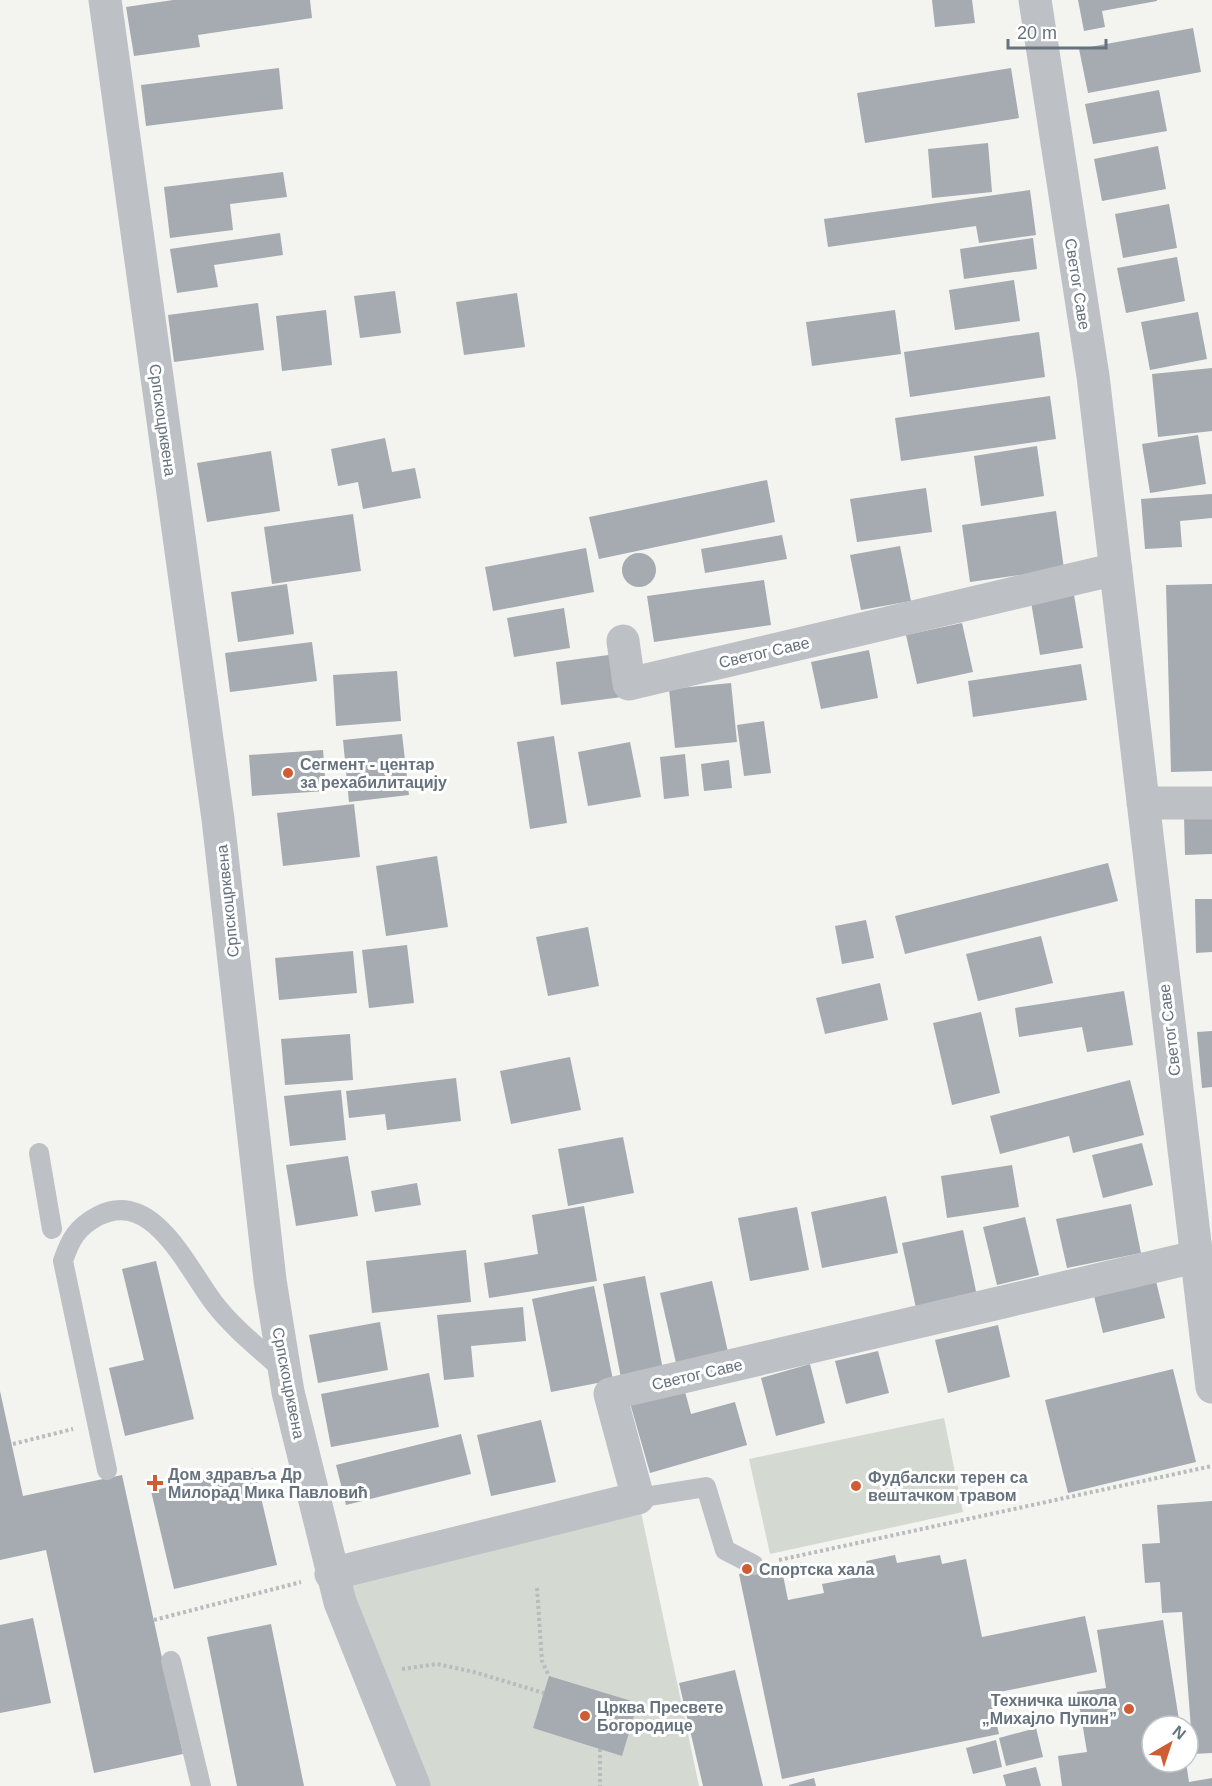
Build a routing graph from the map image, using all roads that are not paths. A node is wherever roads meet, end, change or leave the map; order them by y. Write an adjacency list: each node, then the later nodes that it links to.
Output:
1 (105, 0): 10 (street, Српскоцрквена)
2 (1035, 0): 3 (street, Светог Саве)
3 (1116, 569): 4 (street, Светог Саве); 5 (street, Светог Саве)
4 (623, 641)
5 (1143, 803): 6 (street); 9 (street, Светог Саве)
6 (1212, 803)
7 (39, 1153): 8 (lane)
8 (52, 1229)
9 (1195, 1257): 11 (street, Светог Саве); 13 (street, Светог Саве)
10 (285, 1372): 12 (lane); 15 (street, Српскоцрквена)
11 (1212, 1387)
12 (107, 1470)
13 (638, 1498): 14 (lane); 15 (street)
14 (754, 1565)
15 (331, 1574): 18 (street, Српскоцрквена)
16 (171, 1661): 17 (lane)
17 (201, 1786)
18 (414, 1786)

